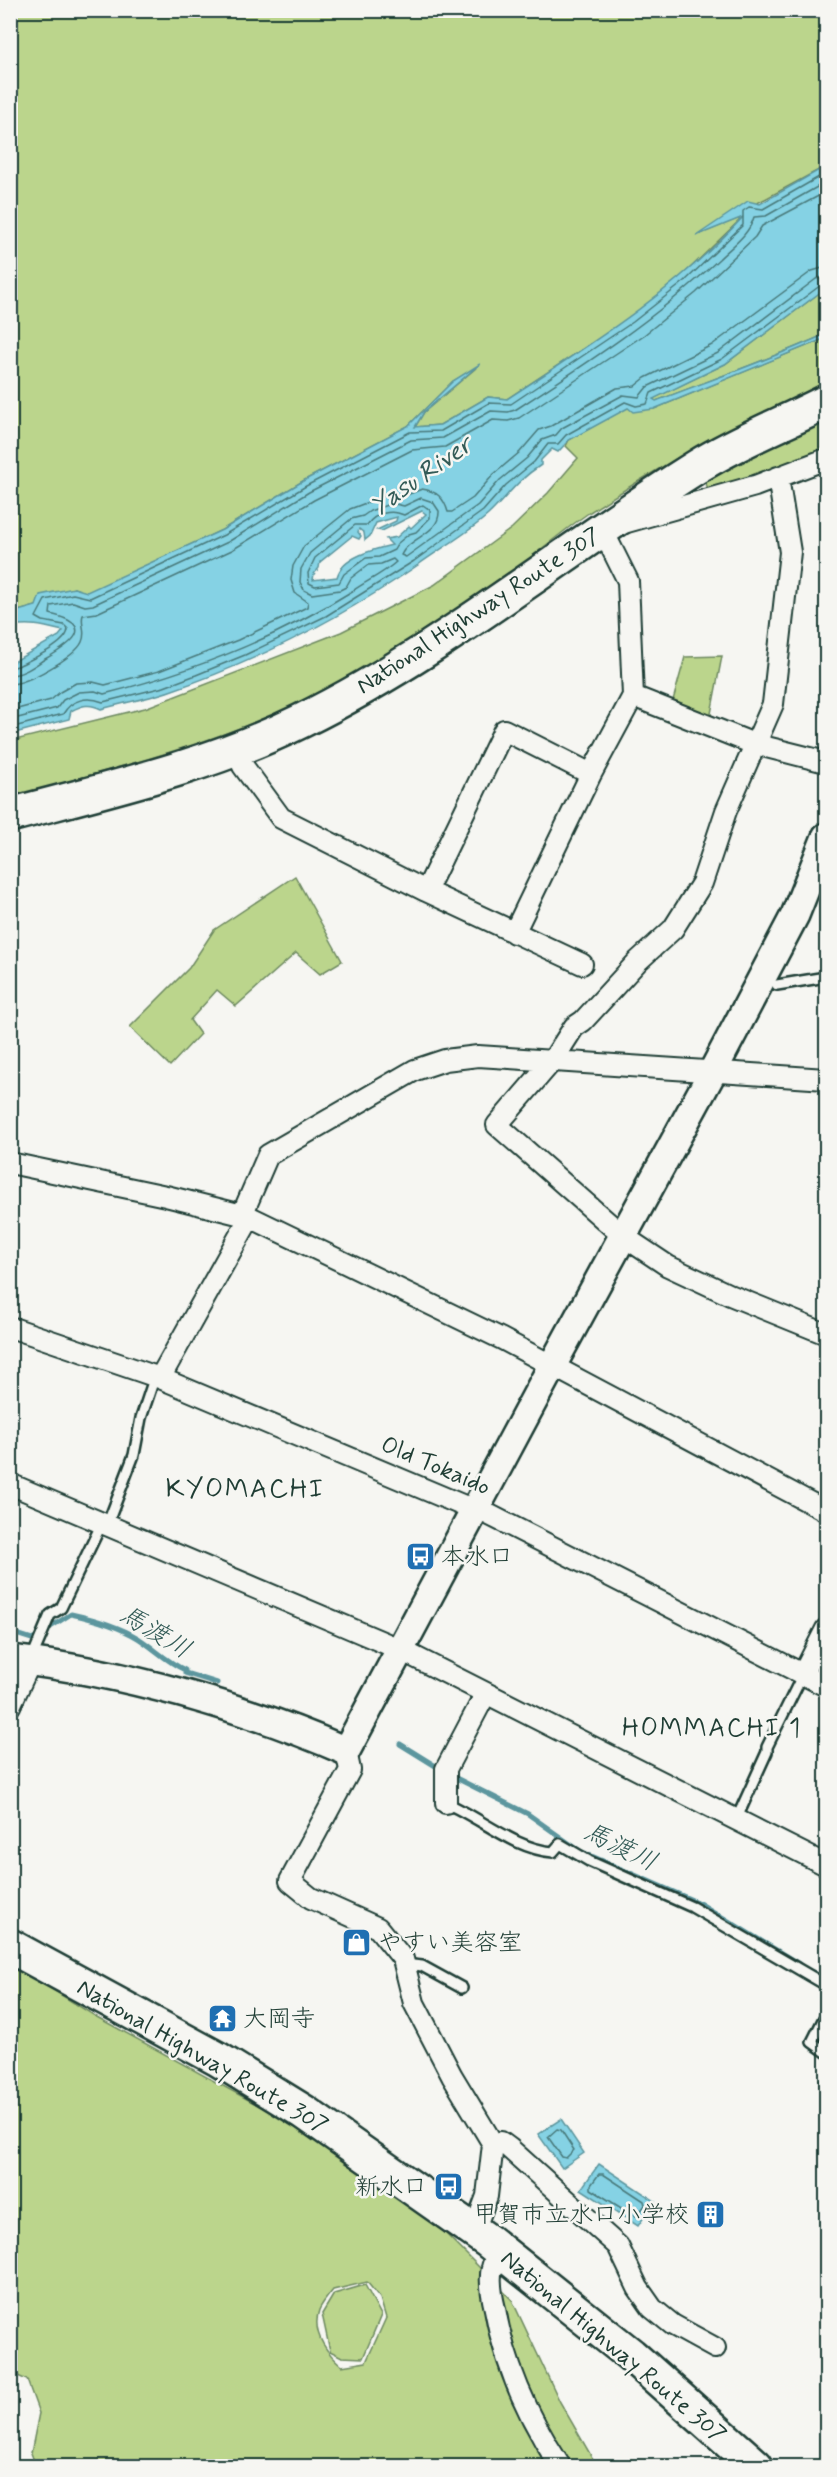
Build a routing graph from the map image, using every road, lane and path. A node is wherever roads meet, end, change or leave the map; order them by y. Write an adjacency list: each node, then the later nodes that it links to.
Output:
1 (826, 402): 4 (highway, National Highway Route 307)
2 (826, 459): 3 (street)
3 (778, 477): 4 (street); 6 (street)
4 (602, 529): 5 (street); 7 (highway, National Highway Route 307)
5 (633, 696): 6 (street); 9 (street)
6 (754, 744): 8 (street); 17 (street)
7 (236, 750): 10 (highway, National Highway Route 307); 12 (street)
8 (826, 762)
9 (591, 774): 12 (street); 13 (street)
10 (10, 815)
11 (826, 837): 18 (street)
12 (426, 891): 13 (street)
13 (514, 933): 14 (street)
14 (582, 964)
15 (826, 976): 16 (lane)
16 (777, 985)
17 (553, 1060): 18 (street); 21 (street); 22 (street)
18 (713, 1071): 19 (street); 22 (street)
19 (826, 1079)
20 (10, 1162): 21 (street)
21 (246, 1216): 25 (street); 26 (street)
22 (624, 1236): 24 (street); 25 (street)
23 (10, 1327): 26 (street, Old Tokaido)
24 (826, 1334)
25 (552, 1366): 28 (street); 29 (street)
26 (157, 1377): 28 (street, Old Tokaido); 30 (lane)
27 (10, 1484): 30 (street)
28 (476, 1508): 32 (street); 34 (street, Old Tokaido)
29 (826, 1510)
30 (105, 1524): 32 (street); 33 (lane)
31 (826, 1629): 34 (street)
32 (399, 1649): 36 (street); 38 (street)
33 (27, 1653): 37 (street); 38 (street)
34 (803, 1674): 35 (street, Old Tokaido); 40 (lane)
35 (826, 1686)
36 (486, 1693): 39 (street); 40 (street)
37 (10, 1706)
38 (346, 1751): 43 (street)
39 (446, 1803): 44 (lane)
40 (736, 1820): 41 (street)
41 (826, 1865)
42 (10, 1946): 49 (highway, National Highway Route 307)
43 (405, 1971): 45 (lane); 48 (street)
44 (826, 1985)
45 (462, 1988)
46 (826, 2014): 47 (lane)
47 (826, 2052)
48 (493, 2144): 49 (street); 51 (street)
49 (474, 2230): 50 (highway, National Highway Route 307)
50 (499, 2251): 52 (street); 53 (highway, National Highway Route 307)
51 (715, 2348)
52 (560, 2466)
53 (756, 2466)

